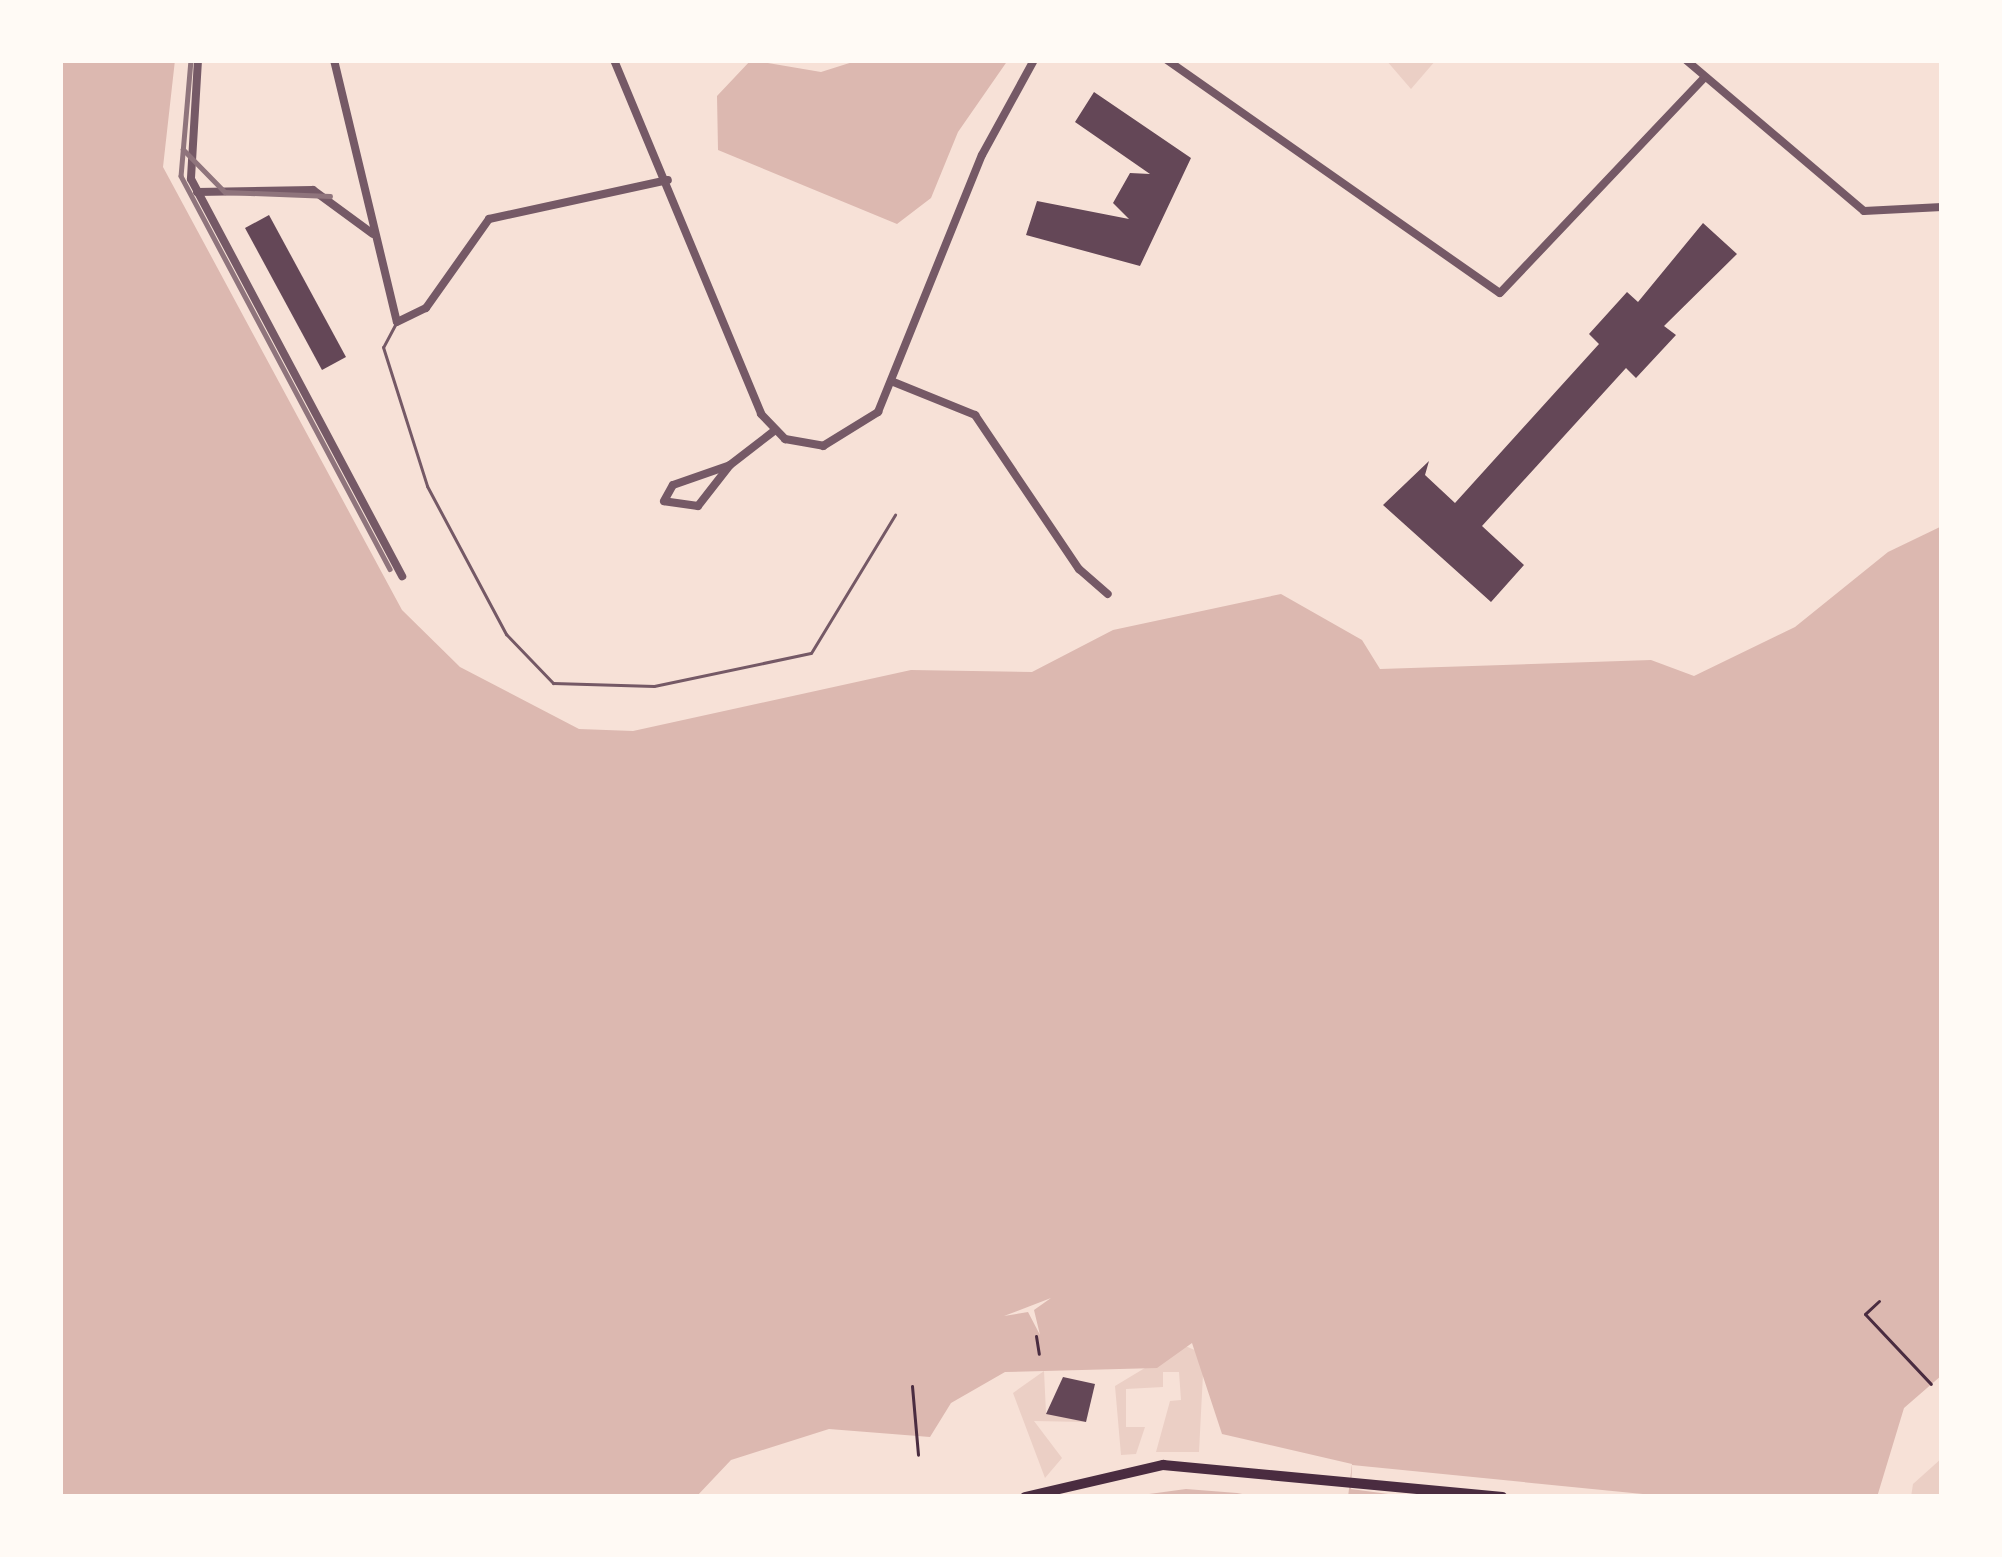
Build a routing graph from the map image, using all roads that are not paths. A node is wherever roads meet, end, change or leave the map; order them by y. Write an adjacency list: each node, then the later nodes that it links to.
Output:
1 (198, 60): 9 (street)
2 (334, 60): 11 (street)
3 (614, 60): 8 (street)
4 (1034, 60): 13 (street)
5 (1167, 60): 7 (street)
6 (1686, 60): 7 (street)
7 (1704, 78): 10 (street)
8 (668, 180): 12 (street); 14 (street)
9 (197, 191): 11 (street); 17 (street)
10 (1942, 207)
11 (374, 235): 12 (street)
12 (397, 322): 16 (lane)
13 (891, 382): 14 (street); 18 (street)
14 (774, 431): 15 (street)
15 (730, 465): 15 (street)
16 (895, 514)
17 (402, 576)
18 (1108, 594)
19 (1025, 1497): 20 (main road)
20 (1502, 1497)

